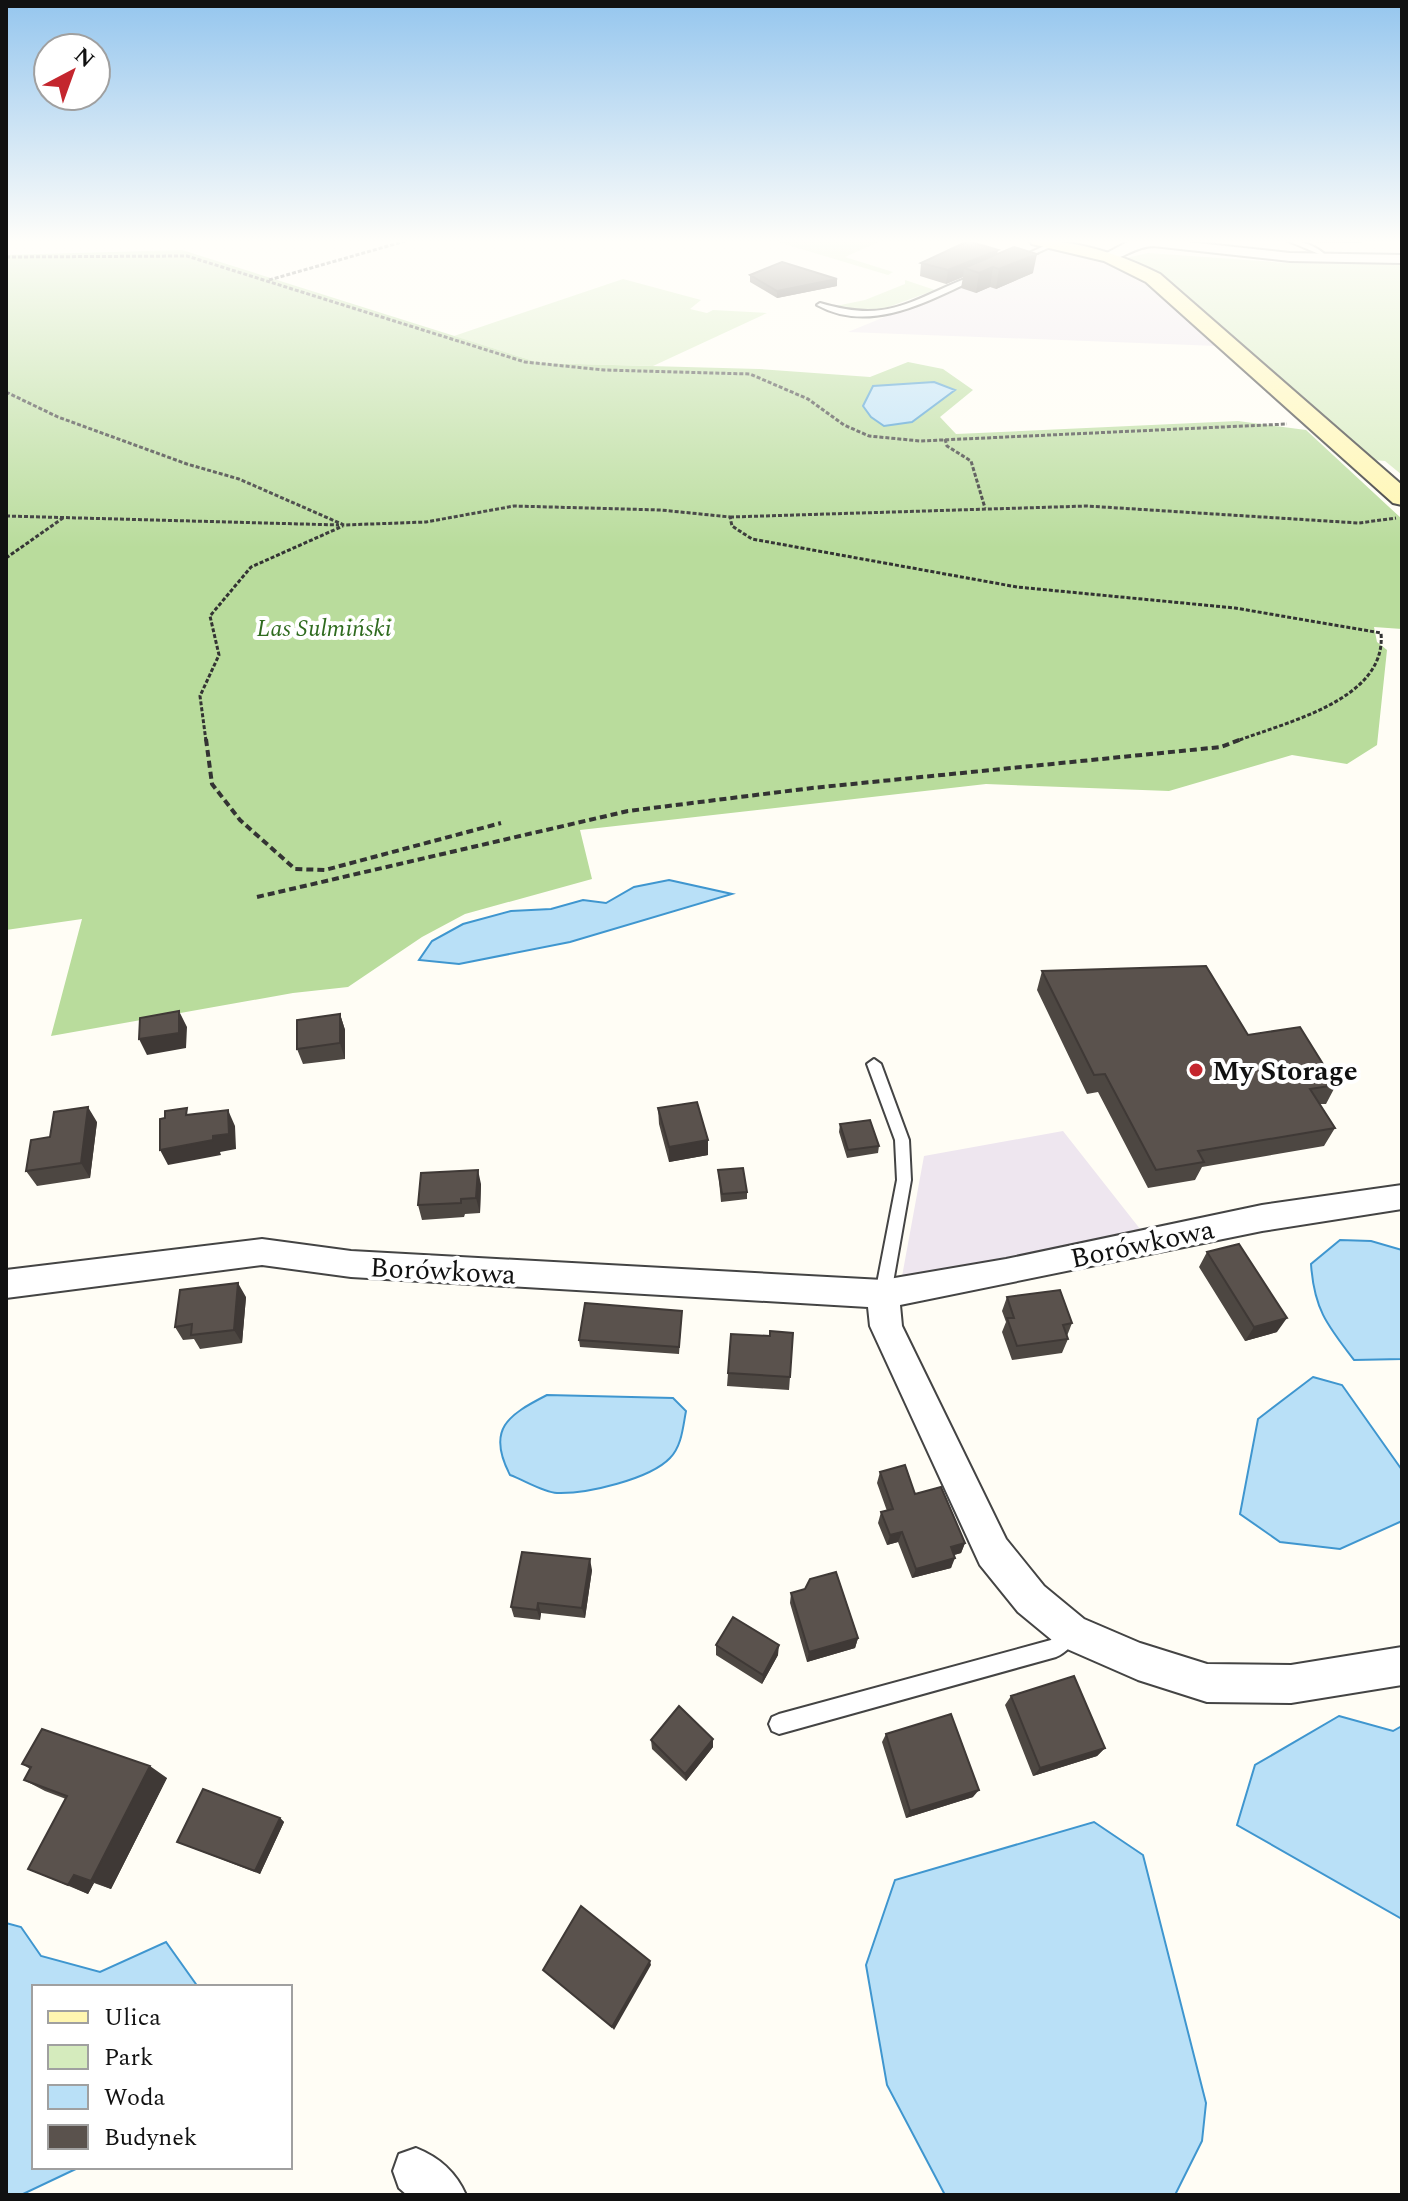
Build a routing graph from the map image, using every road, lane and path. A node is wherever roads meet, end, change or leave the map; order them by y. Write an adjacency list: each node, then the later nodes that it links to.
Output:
1 (464, 343): 5 (path)
2 (1227, 343): 6 (street)
3 (6, 392): 12 (path)
4 (1292, 424): 5 (path)
5 (945, 439): 7 (path)
6 (1402, 498)
7 (985, 508): 9 (path); 10 (path)
8 (6, 516): 11 (path)
9 (730, 517): 12 (path); 15 (path)
10 (1402, 517)
11 (64, 518): 12 (path); 13 (path)
12 (344, 525): 14 (path)
13 (6, 558)
14 (501, 823)
15 (257, 897)
16 (874, 1064): 19 (lane)
17 (1402, 1197): 19 (street, Borówkowa)
18 (6, 1284): 19 (street, Borówkowa)
19 (883, 1294): 20 (street)
20 (1071, 1632): 21 (street); 22 (lane)
21 (1402, 1666)
22 (779, 1724)

